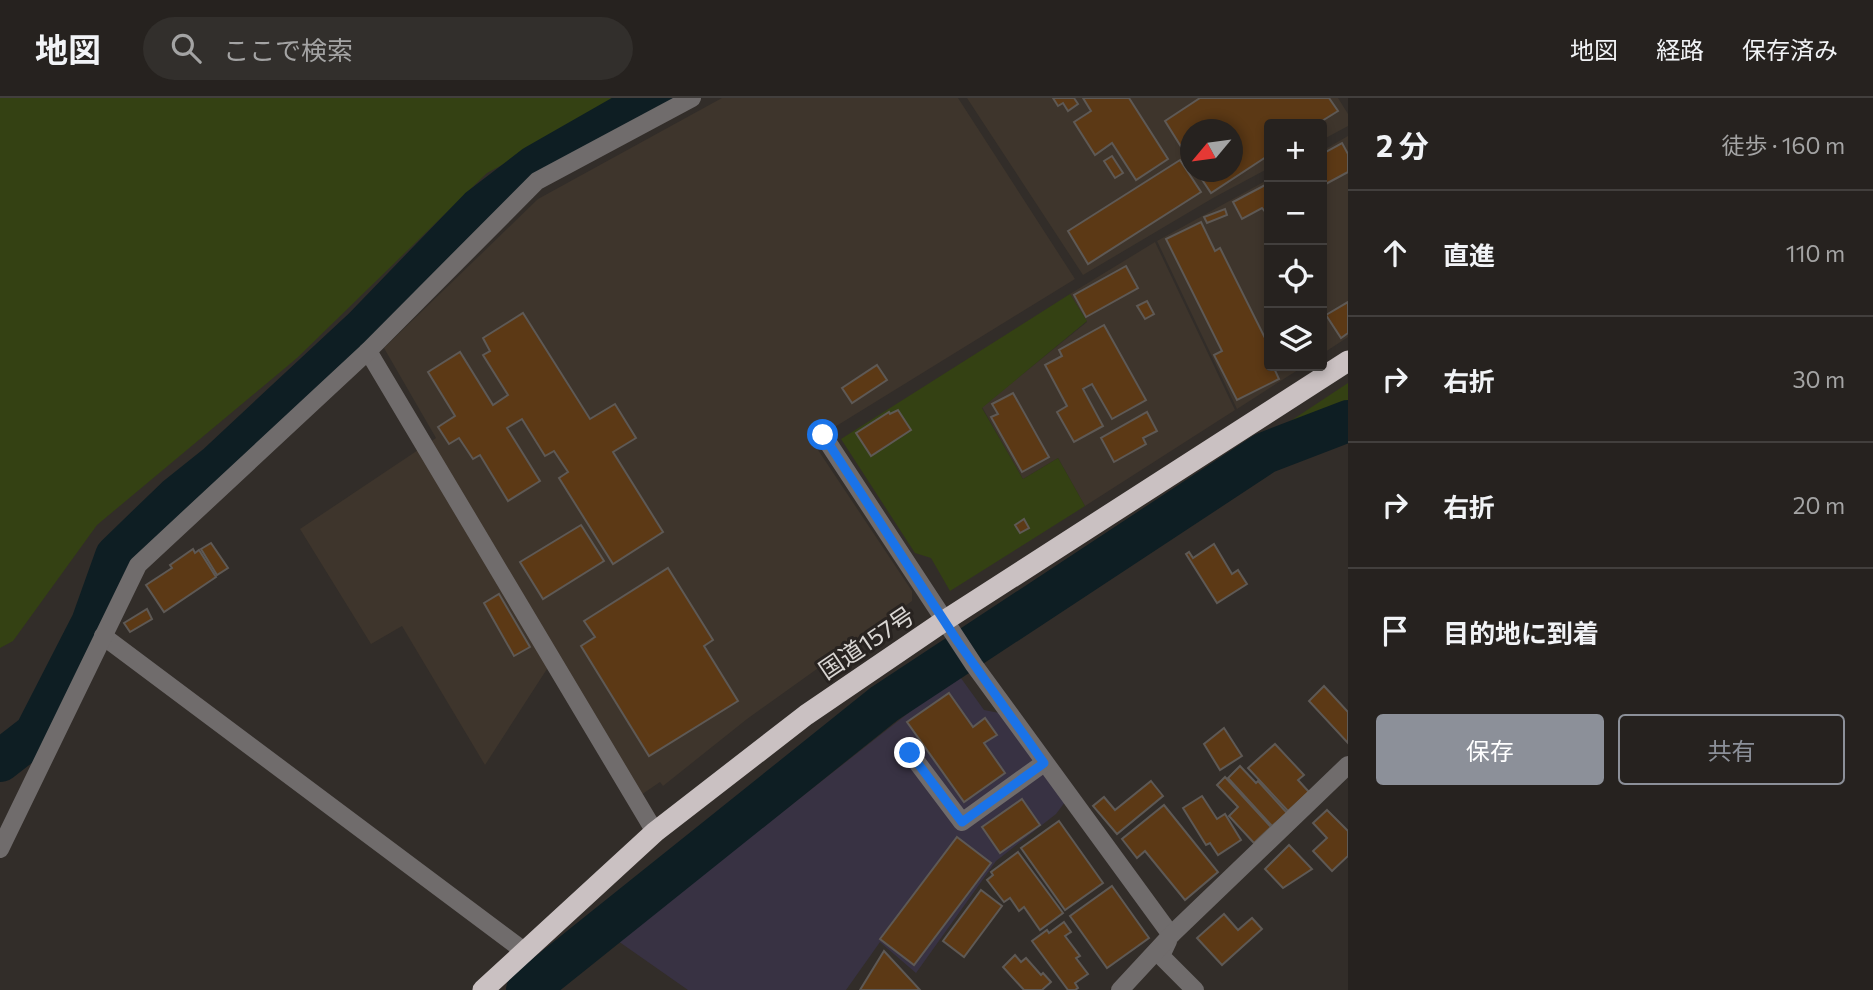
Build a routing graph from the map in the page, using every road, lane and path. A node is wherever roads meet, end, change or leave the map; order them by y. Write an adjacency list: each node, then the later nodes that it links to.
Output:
1 (691, 98): 2 (street)
2 (368, 351): 6 (street); 10 (street)
3 (1348, 361): 5 (highway, 国道157号)
4 (823, 435): 5 (street)
5 (944, 621): 8 (street); 10 (highway, 国道157号)
6 (103, 636): 11 (street); 13 (street)
7 (910, 753): 8 (street)
8 (1044, 763): 12 (street)
9 (1348, 765): 12 (street)
10 (655, 832): 13 (highway, 国道157号)
11 (0, 849)
12 (1171, 935): 15 (street); 16 (street)
13 (524, 951): 14 (highway, 国道157号)
14 (483, 990)
15 (1120, 990)
16 (1195, 990)

